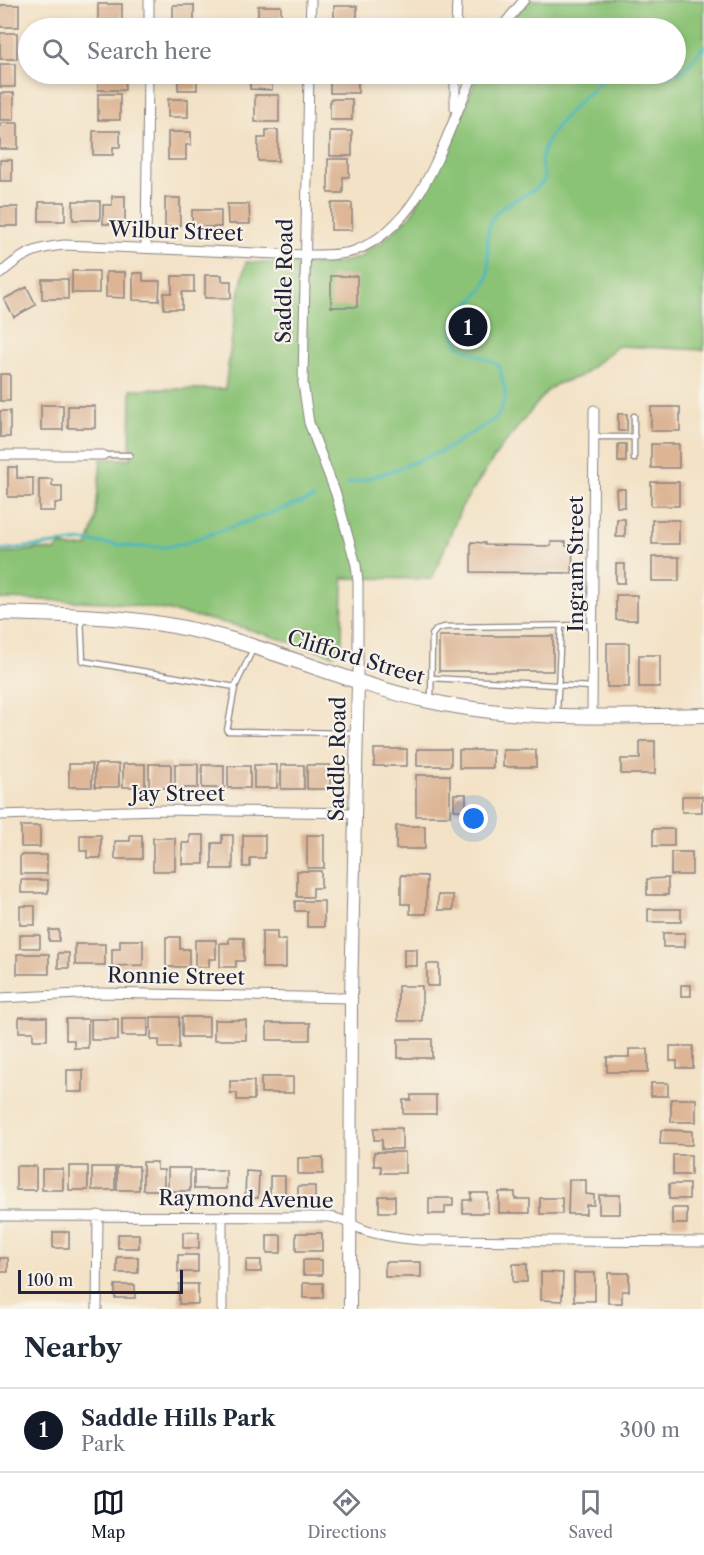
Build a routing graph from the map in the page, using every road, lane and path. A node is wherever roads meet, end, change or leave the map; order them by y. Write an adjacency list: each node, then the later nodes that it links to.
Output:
1 (149, 0): 5 (street)
2 (310, 0): 6 (street)
3 (457, 0): 7 (street)
4 (524, 0): 8 (street)
5 (149, 18)
6 (310, 18)
7 (456, 18)
8 (509, 18)
9 (148, 84): 14 (street)
10 (309, 84): 15 (street, Saddle Road)
11 (455, 84): 13 (street)
12 (469, 84): 13 (street, Wilbur Street)
13 (454, 113): 15 (street, Wilbur Street)
14 (146, 248): 15 (street, Wilbur Street); 16 (street, Wilbur Street)
15 (304, 255): 31 (street, Saddle Road)
16 (0, 274)
17 (594, 410): 19 (street, Ingram Street)
18 (634, 416): 20 (lane)
19 (594, 437): 20 (lane); 27 (street, Ingram Street)
20 (635, 437): 24 (lane)
21 (0, 455): 22 (street)
22 (103, 455): 23 (lane)
23 (130, 455)
24 (634, 459)
25 (0, 614): 26 (main road, Clifford Street)
26 (81, 615): 29 (main road, Clifford Street); 33 (lane)
27 (593, 625): 28 (lane); 34 (street, Ingram Street)
28 (561, 626): 30 (lane); 32 (lane)
29 (254, 647): 31 (main road, Clifford Street); 33 (lane)
30 (431, 678): 32 (lane); 35 (lane)
31 (358, 681): 35 (main road, Clifford Street); 39 (street, Saddle Road)
32 (560, 686): 34 (lane); 37 (lane)
33 (236, 687): 39 (lane)
34 (592, 687): 38 (street, Ingram Street)
35 (431, 701): 37 (main road, Clifford Street)
36 (704, 715): 38 (main road, Clifford Street)
37 (557, 716): 38 (main road, Clifford Street)
38 (592, 718)
39 (357, 733): 40 (street, Saddle Road)
40 (356, 813): 41 (street, Jay Street); 43 (street, Saddle Road)
41 (0, 815)
42 (0, 998): 43 (street, Ronnie Street)
43 (351, 998): 47 (street, Saddle Road)
44 (98, 1215): 45 (street, Raymond Avenue); 46 (street, Raymond Avenue); 49 (street)
45 (0, 1216)
46 (222, 1216): 47 (street, Raymond Avenue); 50 (street)
47 (351, 1222): 48 (street, Raymond Avenue); 51 (street, Saddle Road)
48 (704, 1242)
49 (97, 1309)
50 (222, 1309)
51 (350, 1309)

